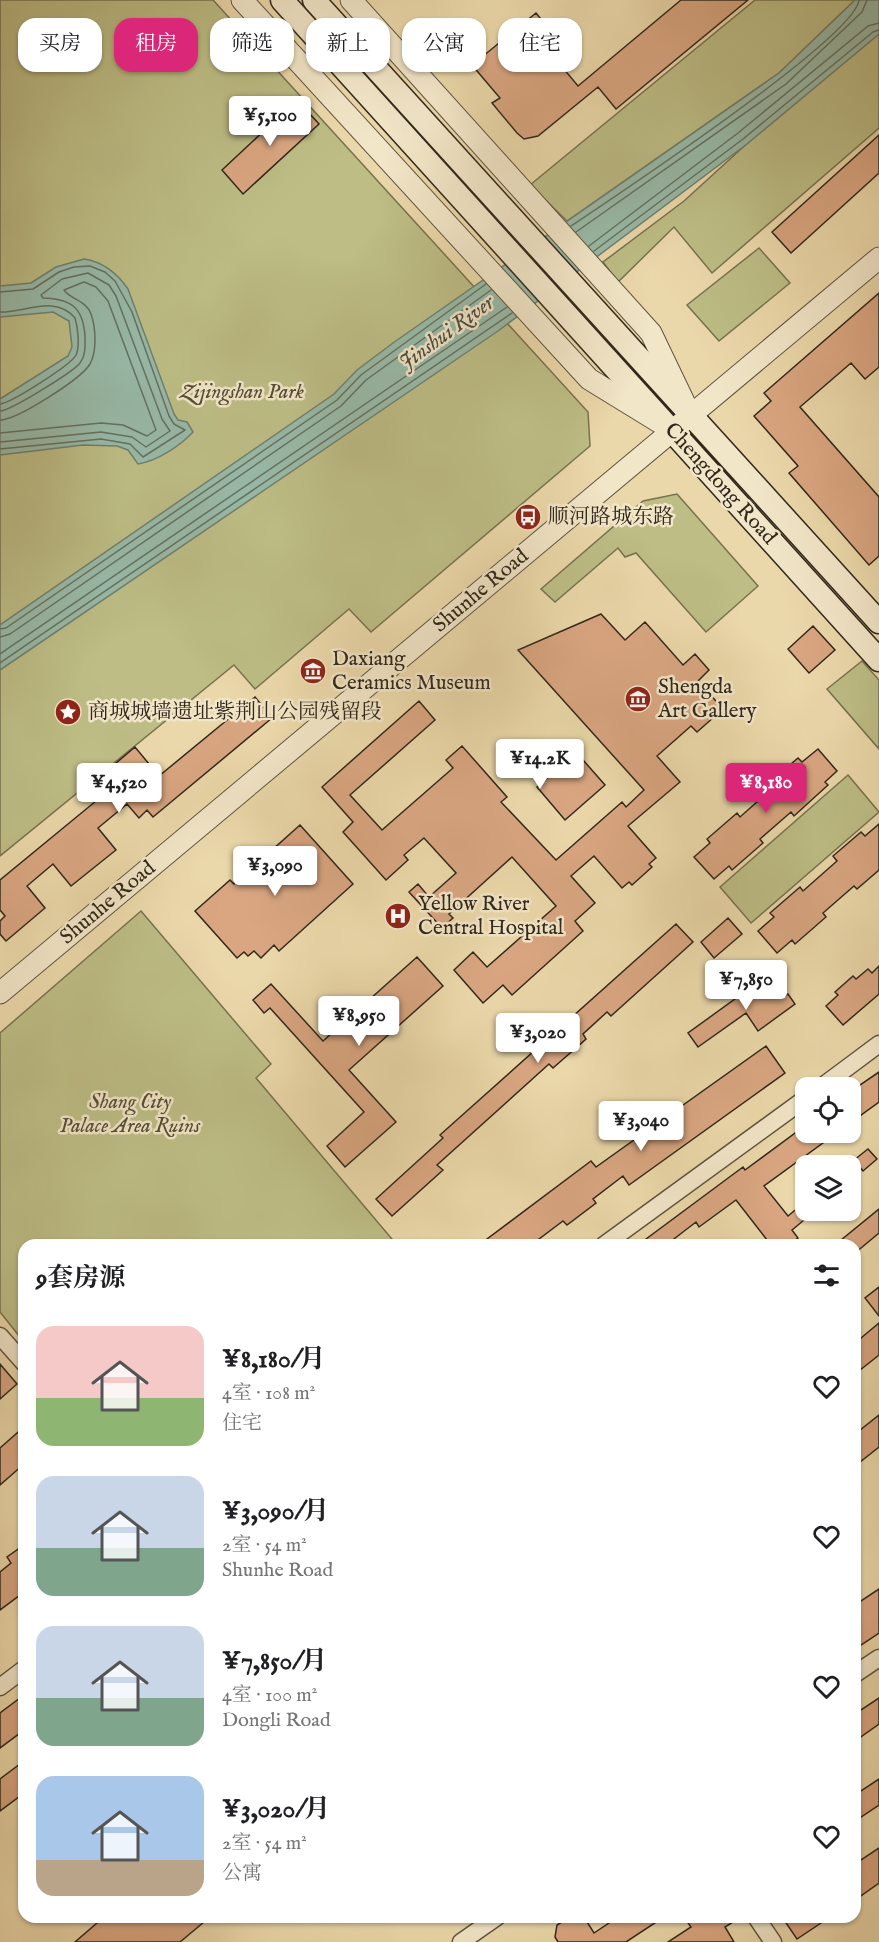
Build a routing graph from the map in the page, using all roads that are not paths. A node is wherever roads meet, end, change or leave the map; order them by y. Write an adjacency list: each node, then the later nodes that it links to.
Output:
1 (242, 0): 7 (street)
2 (282, 0): 7 (main road, Chengdong Road)
3 (314, 0): 6 (main road, Chengdong Road)
4 (351, 0): 6 (street)
5 (879, 258): 6 (street, Shunhe Road)
6 (690, 413): 7 (street, Shunhe Road); 8 (main road, Chengdong Road)
7 (672, 430): 9 (main road, Chengdong Road); 10 (street, Shunhe Road)
8 (879, 622)
9 (879, 660)
10 (0, 993)
11 (879, 1044): 12 (street)
12 (835, 1077)
13 (795, 1106): 14 (street)
14 (612, 1239)
15 (0, 1336): 16 (street)
16 (18, 1356)
17 (879, 1658): 18 (street)
18 (861, 1670)
19 (18, 1674): 20 (street)
20 (0, 1687)
21 (488, 1923): 23 (street)
22 (760, 1923): 24 (street)
23 (460, 1942)
24 (773, 1942)

